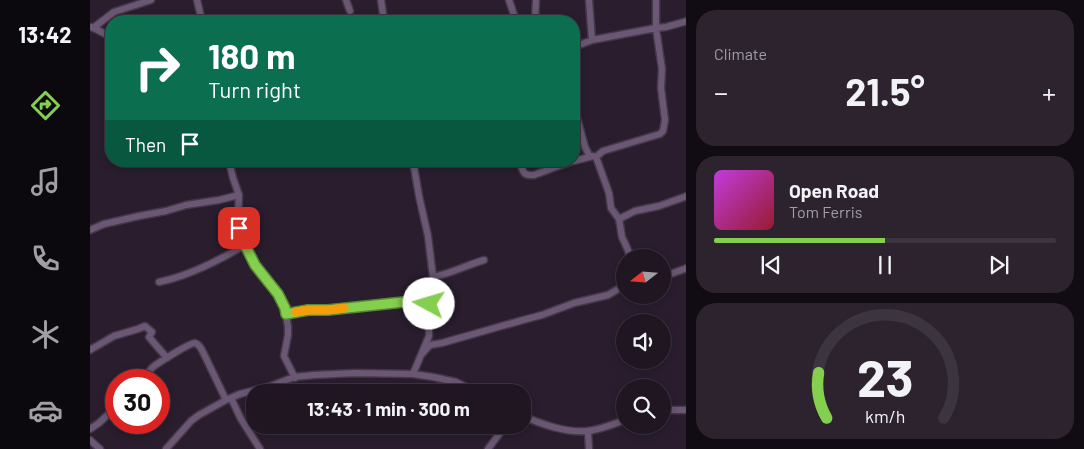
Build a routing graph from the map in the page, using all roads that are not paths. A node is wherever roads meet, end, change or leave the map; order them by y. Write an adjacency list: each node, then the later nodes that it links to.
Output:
1 (151, 0): 10 (street)
2 (197, 0): 11 (street)
3 (346, 0): 9 (street)
4 (381, 0): 12 (street)
5 (509, 0): 13 (street)
6 (536, 0): 14 (street)
7 (589, 0): 20 (street)
8 (656, 0): 18 (street)
9 (350, 12)
10 (110, 15)
11 (201, 15)
12 (383, 15)
13 (514, 15)
14 (535, 15)
15 (105, 18): 17 (street)
16 (686, 21): 18 (street)
17 (92, 27): 19 (street)
18 (656, 28): 20 (street); 23 (street)
19 (105, 34)
20 (592, 40): 21 (street)
21 (580, 45)
22 (580, 129): 23 (street)
23 (593, 157): 24 (street); 31 (street)
24 (580, 160)
25 (230, 167): 29 (street)
26 (414, 167): 38 (street)
27 (522, 167): 28 (street)
28 (556, 167)
29 (239, 195): 32 (street); 33 (street)
30 (686, 196): 31 (street)
31 (619, 219): 34 (street)
32 (90, 230)
33 (245, 245): 39 (street); 42 (street)
34 (628, 249)
35 (484, 260): 38 (street)
36 (686, 268): 37 (street)
37 (671, 274)
38 (433, 277): 41 (street)
39 (159, 282)
40 (616, 291): 44 (street)
41 (429, 304): 42 (street); 44 (street)
42 (286, 314): 48 (street)
43 (90, 350): 45 (street)
44 (421, 355): 47 (street)
45 (167, 358): 46 (street); 50 (street)
46 (150, 369)
47 (413, 374): 48 (street); 49 (street)
48 (295, 378): 50 (street)
49 (460, 384)
50 (228, 399): 61 (street); 62 (street)
51 (671, 410): 52 (street)
52 (686, 410)
53 (105, 417): 56 (street)
54 (531, 420): 57 (street)
55 (616, 423): 57 (street)
56 (90, 428)
57 (588, 431): 64 (street)
58 (499, 434): 63 (street)
59 (90, 440): 60 (street)
60 (100, 449)
61 (166, 449)
62 (260, 449)
63 (488, 449)
64 (590, 449)

